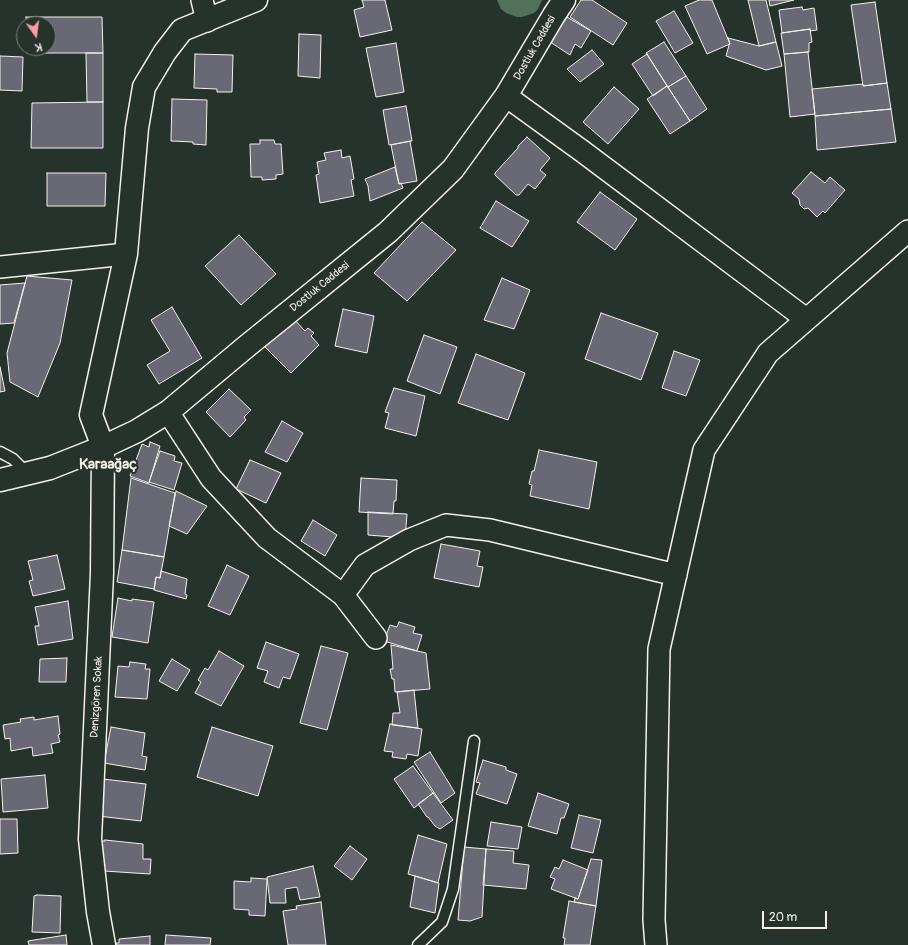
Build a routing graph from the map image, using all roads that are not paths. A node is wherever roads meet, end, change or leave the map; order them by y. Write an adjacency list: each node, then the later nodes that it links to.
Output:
1 (256, 0): 3 (street)
2 (564, 0): 4 (street, Dostluk Caddesi)
3 (205, 10): 6 (street)
4 (506, 96): 8 (street); 9 (street, Dostluk Caddesi)
5 (908, 231): 8 (street)
6 (126, 254): 7 (street); 10 (street)
7 (0, 267)
8 (806, 319): 14 (street)
9 (168, 412): 10 (street, Dostluk Caddesi); 15 (street)
10 (103, 447): 12 (street, Dostluk Caddesi); 18 (street, Denizgören Sokak)
11 (0, 452): 12 (lane)
12 (23, 474): 13 (street, Dostluk Caddesi)
13 (0, 480)
14 (676, 575): 15 (street); 20 (street)
15 (343, 595): 16 (street)
16 (376, 638)
17 (474, 740): 19 (lane)
18 (104, 945)
19 (418, 945)
20 (656, 945)

